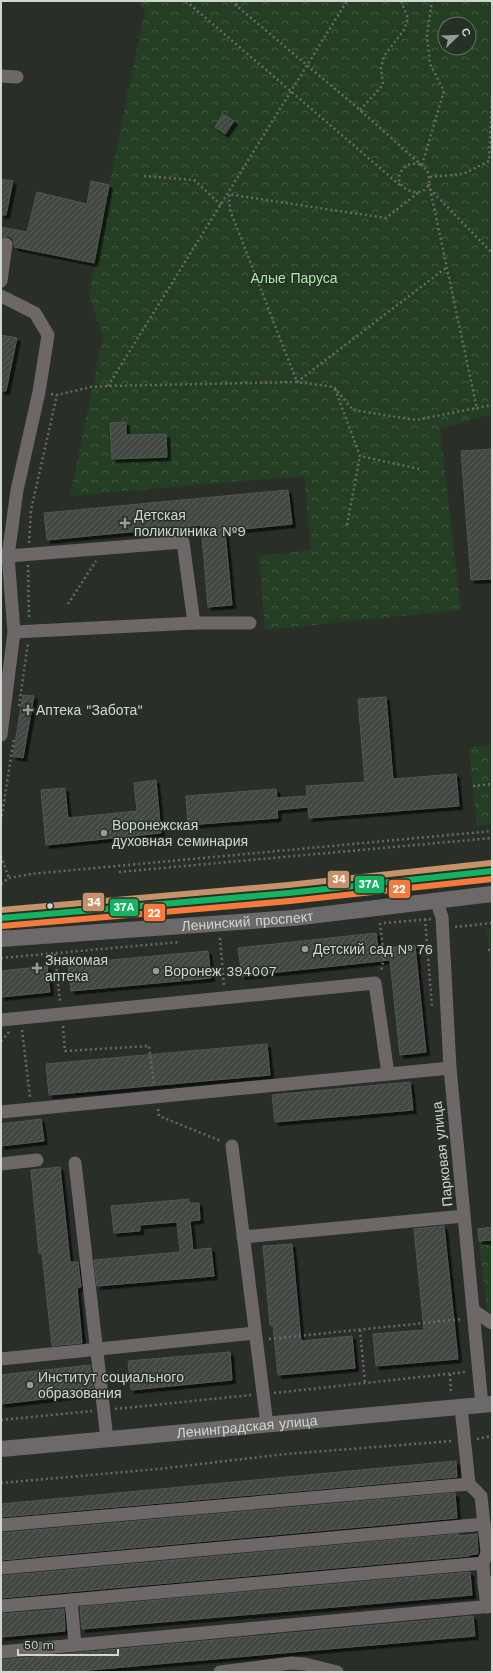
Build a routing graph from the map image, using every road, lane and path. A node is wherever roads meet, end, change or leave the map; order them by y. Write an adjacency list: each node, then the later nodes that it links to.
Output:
1 (186, 1): 11 (path)
2 (231, 1): 7 (path)
3 (240, 1): 7 (path)
4 (347, 1): 8 (path)
5 (401, 1): 13 (path)
6 (432, 1): 14 (path)
7 (236, 5): 8 (path)
8 (306, 66): 11 (path); 13 (path)
9 (1, 76): 10 (street)
10 (17, 77)
11 (290, 91): 18 (path); 21 (path)
12 (492, 93): 16 (path)
13 (360, 110): 14 (path)
14 (422, 165): 16 (path); 18 (path)
15 (144, 176): 21 (path)
16 (430, 176): 17 (path)
17 (429, 184): 19 (path); 20 (path)
18 (404, 188): 20 (path)
19 (430, 188): 23 (path); 24 (path)
20 (418, 193): 27 (path)
21 (221, 205): 28 (path)
22 (6, 244): 25 (street)
23 (492, 253)
24 (446, 267): 27 (path); 33 (path)
25 (1, 281)
26 (1, 296): 30 (street)
27 (297, 382): 28 (path); 29 (path)
28 (108, 386): 31 (path)
29 (334, 387): 33 (path); 34 (path)
30 (39, 392): 31 (path); 39 (street)
31 (58, 395): 38 (path)
32 (492, 405): 33 (path)
33 (477, 410)
34 (360, 456): 35 (path); 36 (path)
35 (419, 469)
36 (347, 525)
37 (104, 548): 38 (street); 40 (path); 41 (street)
38 (28, 555): 39 (street); 43 (path)
39 (5, 556): 44 (street)
40 (68, 604)
41 (194, 623): 42 (street); 43 (street)
42 (250, 624)
43 (29, 631): 44 (street); 45 (path)
44 (14, 632): 47 (street)
45 (18, 712)
46 (15, 734): 50 (path)
47 (1, 735)
48 (492, 784): 49 (path)
49 (473, 786)
50 (1, 821)
51 (492, 831): 56 (path)
52 (492, 838): 55 (path)
53 (1, 856): 56 (path)
54 (492, 871): 60 (main road, Ленинский проспект)
55 (119, 872)
56 (9, 878): 57 (path)
57 (1, 884)
58 (492, 894): 59 (main road, Ленинский проспект)
59 (436, 900): 64 (street, Парковая улица); 66 (main road, Ленинский проспект)
60 (1, 917): 66 (street)
61 (425, 919): 73 (path)
62 (492, 923): 64 (path)
63 (380, 924): 70 (path)
64 (442, 929): 76 (street, Парковая улица)
65 (220, 938): 71 (path)
66 (2, 939)
67 (488, 950): 68 (path)
68 (492, 950)
69 (55, 954): 72 (path)
70 (375, 983): 71 (street); 77 (street)
71 (225, 998): 72 (street)
72 (61, 1014): 74 (street); 78 (path)
73 (433, 1014)
74 (21, 1018): 75 (street); 79 (path)
75 (1, 1020)
76 (450, 1068): 77 (street); 85 (street, Парковая улица)
77 (388, 1074): 78 (street)
78 (156, 1098): 79 (street); 81 (path)
79 (32, 1109): 80 (street)
80 (1, 1112)
81 (232, 1146): 86 (street)
82 (37, 1160): 84 (street)
83 (75, 1163): 91 (street)
84 (1, 1164)
85 (464, 1216): 86 (street); 87 (street, Парковая улица)
86 (243, 1237): 90 (street)
87 (469, 1315): 88 (street); 89 (path); 93 (street, Парковая улица)
88 (492, 1323)
89 (360, 1330): 90 (path); 94 (path)
90 (256, 1336): 91 (street); 95 (street)
91 (97, 1349): 92 (street); 98 (street)
92 (1, 1359)
93 (479, 1371): 94 (path); 96 (street, Парковая улица)
94 (365, 1383): 95 (path)
95 (263, 1394): 98 (path); 100 (street)
96 (487, 1405): 97 (main road, Ленинградская улица)
97 (461, 1407): 100 (main road, Ленинградская улица); 103 (street)
98 (104, 1410): 99 (path); 102 (street)
99 (1, 1420)
100 (266, 1425): 102 (main road, Ленинградская улица)
101 (492, 1436): 103 (path)
102 (108, 1439): 104 (main road, Ленинградская улица)
103 (464, 1440): 105 (path); 106 (street)
104 (1, 1449)
105 (1, 1483)
106 (469, 1484): 107 (street); 108 (street)
107 (484, 1524): 109 (street); 110 (street)
108 (1, 1525)
109 (482, 1563): 111 (street); 112 (street)
110 (1, 1568)
111 (488, 1582): 114 (street)
112 (71, 1600): 113 (street); 115 (street)
113 (1, 1606)
114 (489, 1607): 115 (street)
115 (75, 1645): 116 (street)
116 (1, 1652)
117 (220, 1672): 118 (street)
118 (337, 1672)

